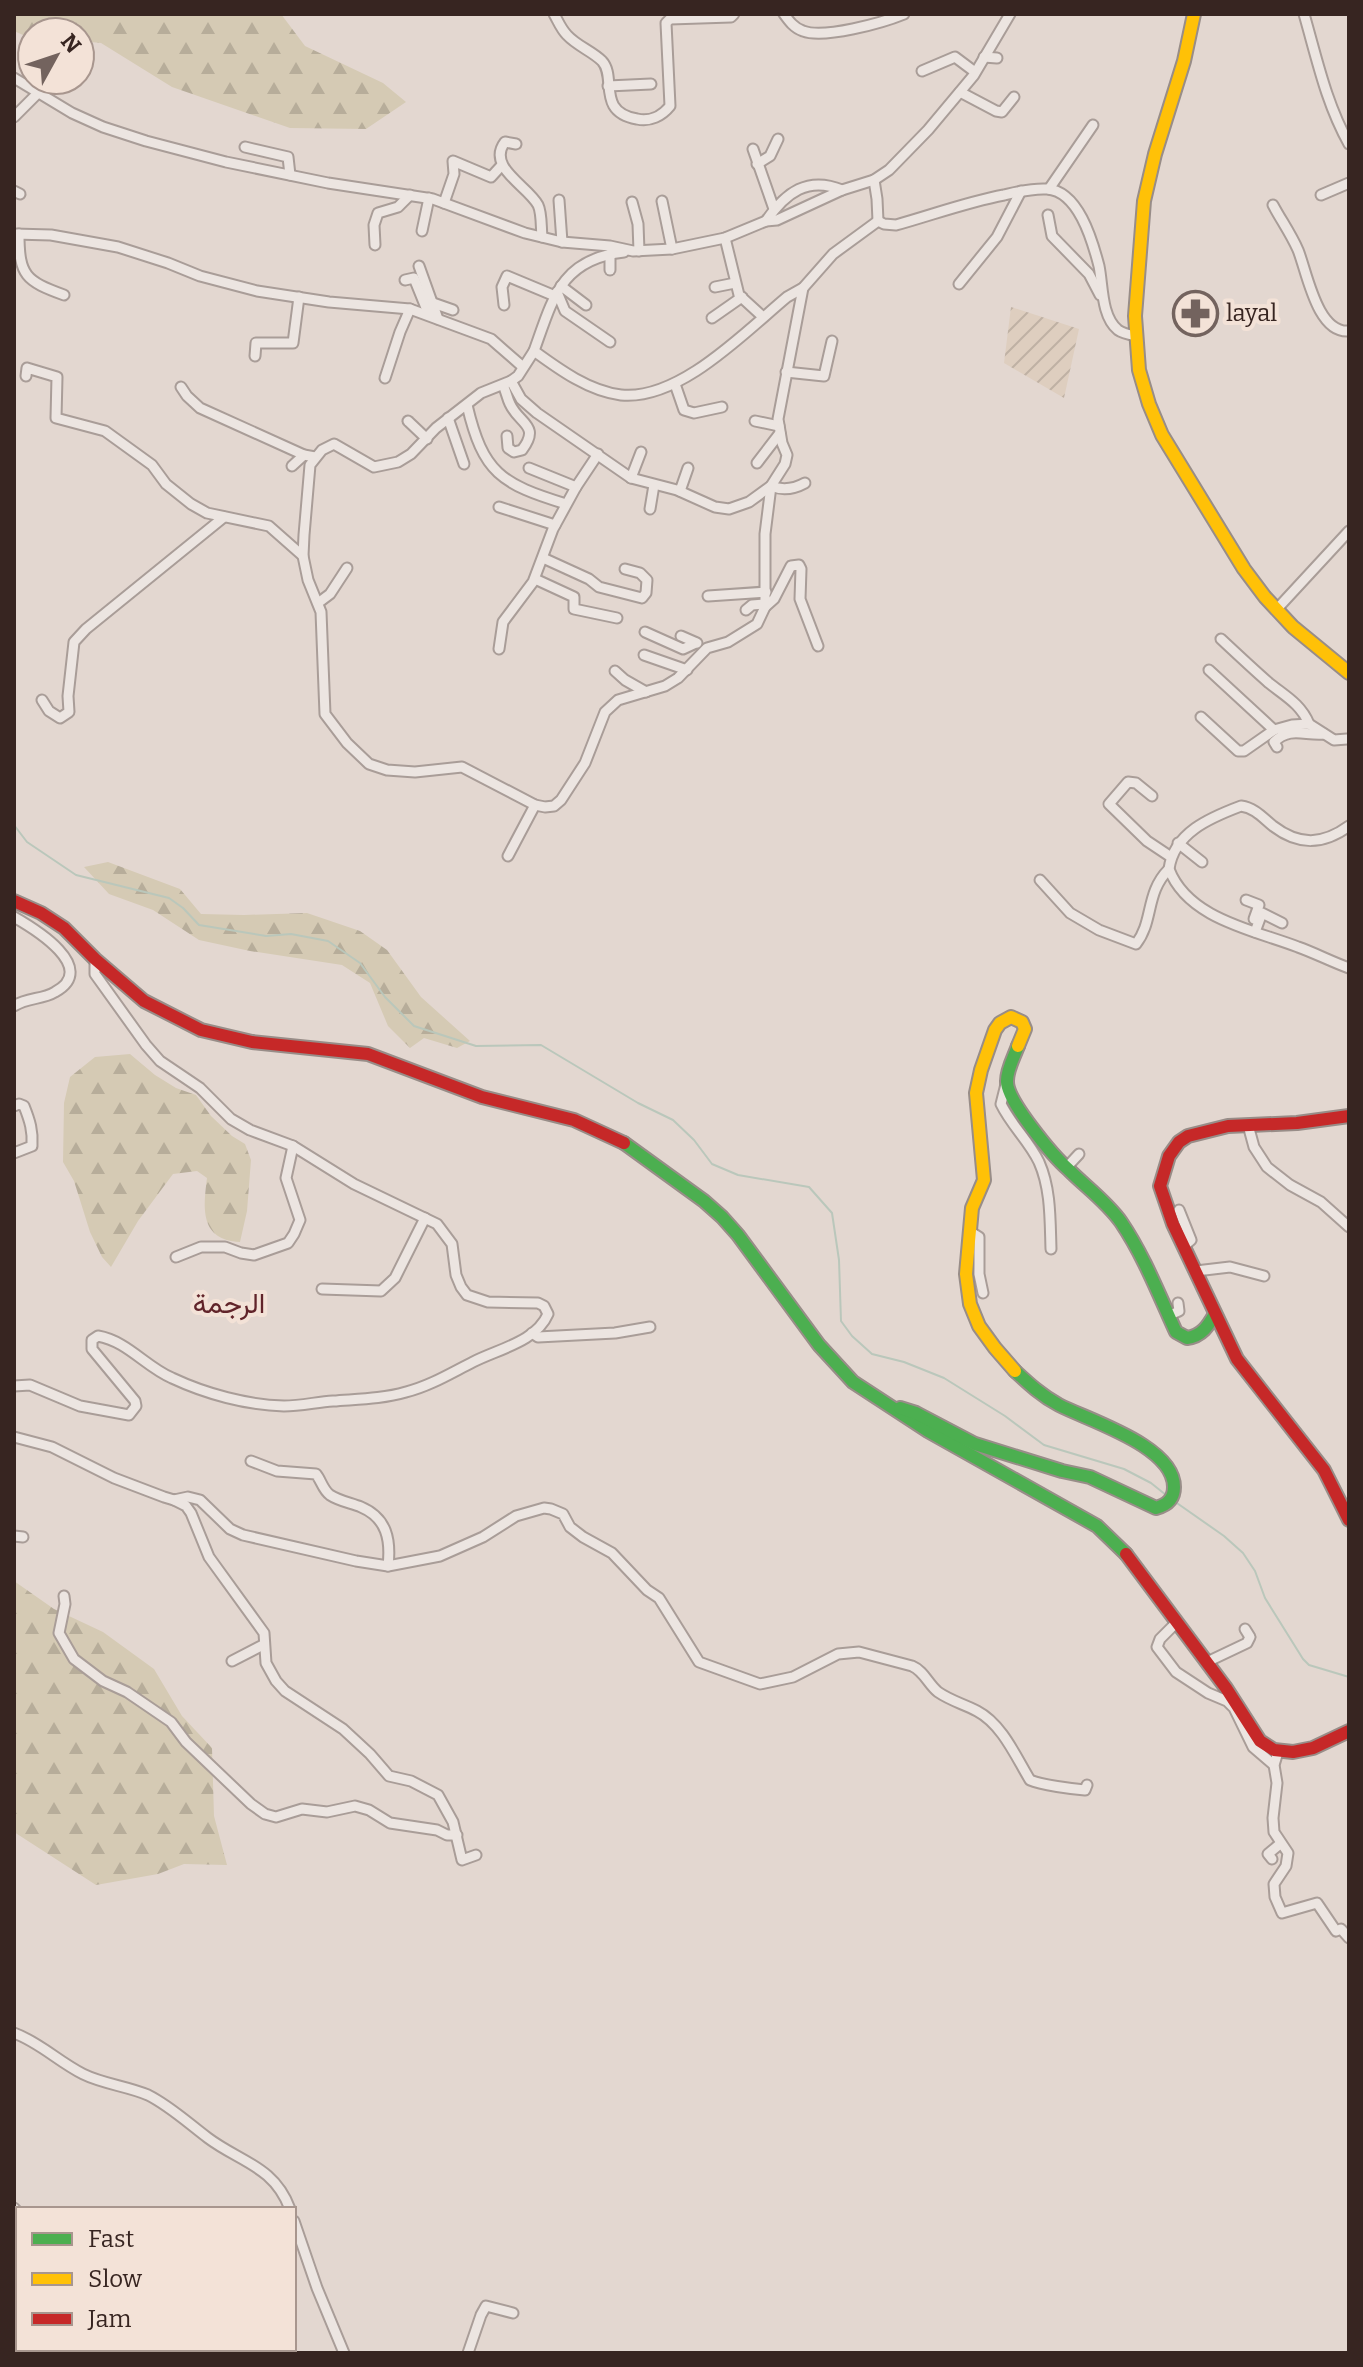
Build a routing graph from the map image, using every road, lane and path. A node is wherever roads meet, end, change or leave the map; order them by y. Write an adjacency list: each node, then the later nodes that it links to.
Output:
1 (554, 14): 13 (street)
2 (734, 14): 13 (street)
3 (784, 14): 4 (street)
4 (904, 14)
5 (1010, 14): 8 (street)
6 (1194, 14): 75 (main road)
7 (1304, 14): 22 (street)
8 (984, 57): 9 (street); 11 (street)
9 (997, 58)
10 (922, 71): 11 (street)
11 (975, 72): 14 (street)
12 (651, 84): 13 (street)
13 (608, 86)
14 (960, 92): 17 (street); 28 (street)
15 (35, 96): 18 (street)
16 (45, 96): 27 (street)
17 (1014, 97)
18 (14, 117)
19 (1093, 125): 30 (street)
20 (778, 139): 25 (street)
21 (516, 144): 26 (street)
22 (1349, 144)
23 (245, 147): 27 (street)
24 (753, 149): 25 (street)
25 (757, 164): 41 (street)
26 (502, 165): 39 (street); 47 (street)
27 (290, 175): 33 (street)
28 (874, 180): 31 (street); 44 (street)
29 (1349, 183): 34 (street)
30 (1049, 189): 32 (street); 65 (street)
31 (842, 190): 41 (street); 43 (street)
32 (1021, 191): 44 (street); 58 (street)
33 (410, 195): 35 (street); 50 (street)
34 (1321, 195)
35 (429, 198): 39 (street); 45 (street)
36 (559, 200): 49 (street)
37 (662, 201): 51 (street)
38 (632, 202): 52 (street)
39 (444, 203): 47 (street)
40 (1273, 205): 74 (street)
41 (774, 209): 43 (street)
42 (1048, 215): 65 (street)
43 (766, 221): 48 (street)
44 (878, 221): 60 (street)
45 (422, 231)
46 (17, 234): 62 (street); 63 (street)
47 (542, 237): 49 (street)
48 (725, 238): 51 (street); 57 (street)
49 (562, 242): 52 (street)
50 (375, 245)
51 (672, 249): 52 (street)
52 (636, 251): 53 (street)
53 (610, 254): 55 (street); 61 (street)
54 (419, 266): 66 (street)
55 (610, 270)
56 (405, 280): 71 (street)
57 (735, 283): 59 (street); 64 (street)
58 (959, 284)
59 (715, 287)
60 (803, 288): 72 (street); 81 (street)
61 (558, 291): 67 (street); 68 (street); 77 (street); 78 (street)
62 (64, 295)
63 (299, 297): 69 (street); 79 (street)
64 (742, 297): 72 (street); 73 (street)
65 (1103, 302): 75 (street)
66 (433, 303): 70 (street); 71 (street)
67 (504, 305)
68 (586, 305)
69 (410, 309): 71 (street); 83 (street)
70 (453, 310)
71 (434, 317): 80 (street)
72 (763, 317): 85 (street)
73 (712, 318)
74 (1349, 331)
75 (1136, 336): 125 (main road)
76 (832, 341): 81 (street)
77 (610, 342)
78 (534, 351): 80 (street); 85 (street)
79 (255, 356)
80 (523, 367): 84 (street)
81 (786, 372): 92 (street)
82 (26, 376): 112 (street)
83 (385, 378)
84 (507, 383): 87 (street); 93 (street); 96 (street)
85 (675, 384): 88 (street)
86 (181, 387): 97 (street)
87 (467, 405): 89 (street); 109 (street)
88 (722, 407)
89 (448, 418): 94 (street); 99 (street)
90 (408, 421): 94 (street)
91 (755, 421): 92 (street)
92 (779, 430): 98 (street); 106 (street)
93 (507, 436)
94 (427, 439): 97 (street)
95 (641, 452): 103 (street)
96 (598, 454): 103 (street); 107 (street)
97 (310, 456): 100 (street); 115 (street)
98 (757, 463)
99 (464, 464)
100 (292, 466)
101 (529, 468): 107 (street)
102 (688, 468): 108 (street)
103 (631, 478): 105 (street)
104 (805, 483): 106 (street)
105 (654, 485): 108 (street); 111 (street)
106 (771, 486): 108 (street); 120 (street)
107 (576, 487): 109 (street)
108 (680, 491)
109 (566, 504): 113 (street)
110 (499, 507): 113 (street)
111 (650, 509)
112 (224, 517): 115 (street); 140 (street)
113 (555, 525): 116 (street)
114 (1349, 531): 125 (street)
115 (303, 556): 122 (street)
116 (543, 558): 118 (street); 119 (street)
117 (347, 568): 122 (street)
118 (625, 569)
119 (535, 579): 126 (street); 133 (street)
120 (766, 592): 121 (street); 123 (street)
121 (708, 596)
122 (318, 603): 149 (street)
123 (765, 606): 124 (street); 131 (street); 132 (street)
124 (746, 610)
125 (1276, 610): 138 (main road)
126 (617, 618)
127 (645, 632): 130 (street)
128 (681, 636): 130 (street)
129 (1221, 639): 142 (street)
130 (696, 643): 132 (street)
131 (818, 646)
132 (707, 648): 135 (street)
133 (499, 649)
134 (644, 655): 135 (street)
135 (687, 670): 139 (street)
136 (1209, 670): 144 (street)
137 (615, 671): 139 (street)
138 (1349, 673)
139 (646, 692): 149 (street)
140 (42, 700)
141 (1201, 717): 144 (street)
142 (1309, 724): 144 (street); 145 (street)
143 (1349, 727): 146 (street)
144 (1274, 730)
145 (1324, 734): 146 (street); 147 (street)
146 (1348, 742)
147 (1277, 747)
148 (1152, 796): 153 (street)
149 (535, 805): 152 (street)
150 (1349, 826): 151 (street)
151 (1178, 843): 153 (street); 154 (street)
152 (508, 856)
153 (1171, 857): 155 (street)
154 (1202, 862)
155 (1169, 869): 156 (street); 161 (street)
156 (1040, 880)
157 (1246, 900): 161 (street)
158 (14, 901): 162 (main road)
159 (14, 917): 164 (street)
160 (1282, 923): 161 (street)
161 (1253, 931): 163 (street)
162 (95, 959): 169 (street); 190 (main road)
163 (1349, 968)
164 (14, 1006)
165 (1006, 1084): 172 (main road); 176 (main road); 178 (street)
166 (14, 1106): 170 (street)
167 (1349, 1116): 168 (main road)
168 (1248, 1125): 175 (street); 177 (main road)
169 (293, 1146): 174 (street); 179 (street)
170 (14, 1153)
171 (1079, 1154): 172 (street)
172 (1066, 1168): 186 (main road)
173 (1179, 1210): 177 (street)
174 (425, 1218): 182 (street); 188 (street)
175 (1349, 1227)
176 (971, 1232): 183 (street); 190 (main road)
177 (1184, 1246): 180 (main road)
178 (1051, 1249)
179 (176, 1257)
180 (1196, 1271): 181 (street); 185 (main road)
181 (1264, 1276)
182 (322, 1289)
183 (983, 1293)
184 (1178, 1303): 186 (street)
185 (1215, 1314): 186 (main road); 194 (main road)
186 (1168, 1316)
187 (650, 1327): 188 (street)
188 (532, 1333): 189 (street)
189 (14, 1386)
190 (888, 1406): 197 (main road)
191 (14, 1437): 193 (street)
192 (251, 1461): 195 (street)
193 (174, 1500): 195 (street); 199 (street)
194 (1349, 1520)
195 (388, 1566): 204 (street)
196 (64, 1596): 205 (street)
197 (1177, 1622): 201 (main road); 203 (street)
198 (1245, 1629): 201 (street)
199 (263, 1645): 200 (street); 205 (street)
200 (232, 1661)
201 (1207, 1662): 203 (main road)
202 (1349, 1731): 203 (main road)
203 (1276, 1758): 206 (street)
204 (1087, 1785)
205 (457, 1835): 207 (street)
206 (1280, 1844): 208 (street); 209 (street)
207 (476, 1855)
208 (1272, 1859)
209 (1349, 1938)
210 (14, 2033): 211 (street)
211 (289, 2207)
212 (296, 2227): 214 (street)
213 (513, 2313): 215 (street)
214 (344, 2353)
215 (468, 2353)

